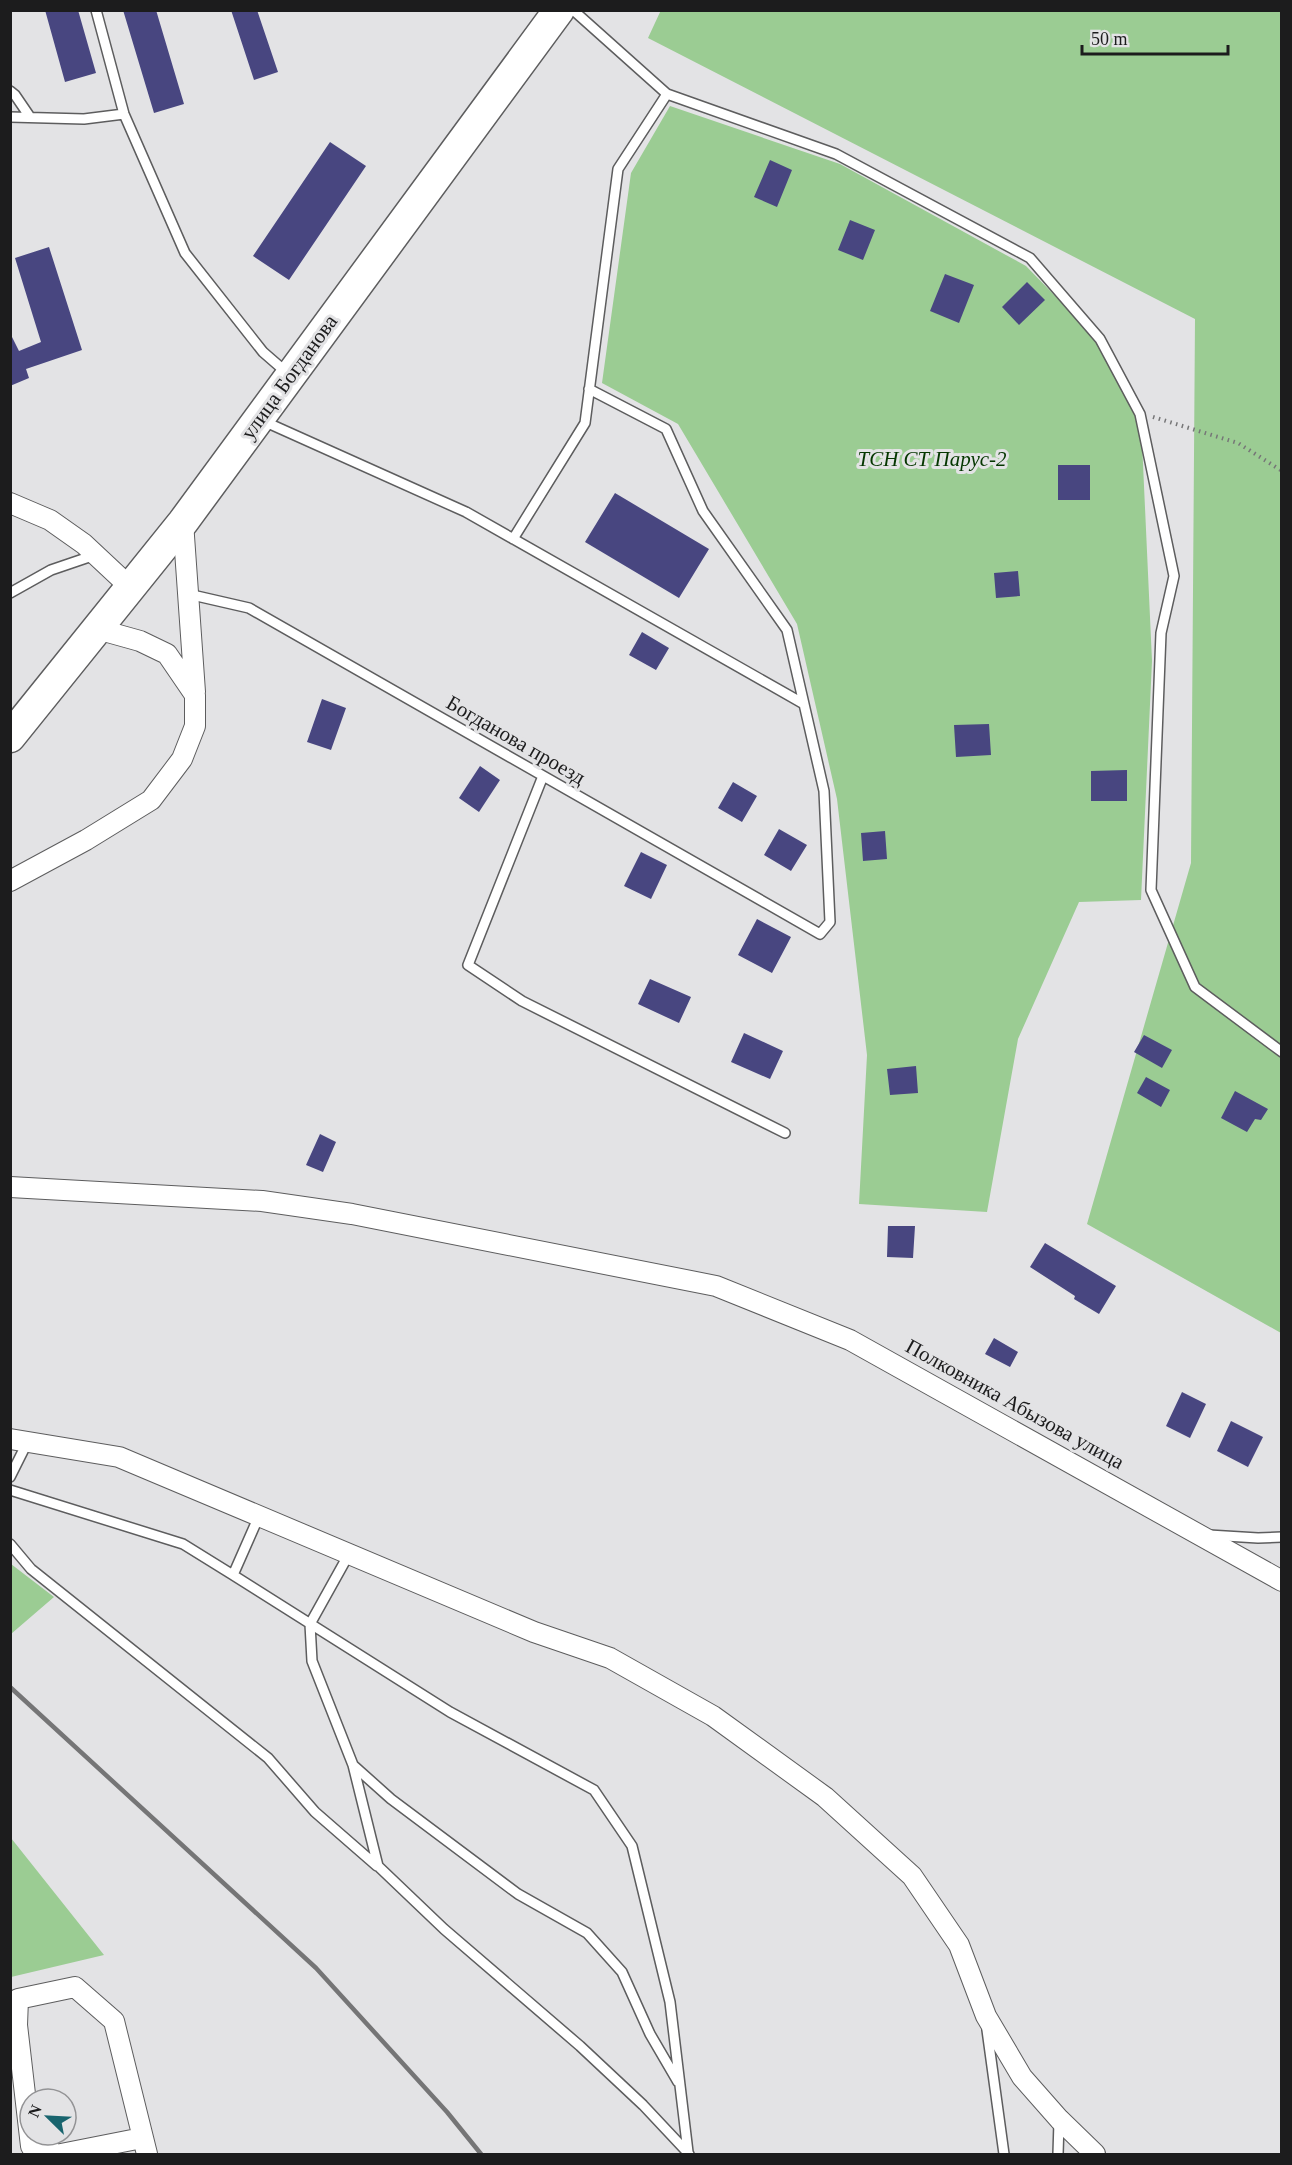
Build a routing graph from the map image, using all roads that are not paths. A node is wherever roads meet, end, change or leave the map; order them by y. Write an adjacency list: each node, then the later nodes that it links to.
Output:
1 (96, 10): 6 (lane)
2 (559, 10): 9 (main road, улица Богданова)
3 (573, 10): 5 (lane)
4 (10, 91): 8 (lane)
5 (667, 94): 10 (lane); 25 (lane)
6 (124, 114): 8 (lane); 9 (lane)
7 (10, 117): 8 (lane)
8 (30, 117)
9 (290, 376): 11 (main road, улица Богданова)
10 (589, 389): 14 (lane); 21 (lane)
11 (259, 419): 13 (main road, улица Богданова); 14 (lane)
12 (10, 503): 15 (street)
13 (183, 522): 16 (main road, улица Богданова); 18 (street)
14 (513, 539): 21 (lane)
15 (95, 555): 16 (street); 17 (lane)
16 (131, 588): 19 (main road, улица Богданова)
17 (10, 593)
18 (188, 594): 20 (street); 23 (lane, Богданова проезд)
19 (98, 629): 20 (street); 22 (main road, улица Богданова)
20 (195, 695): 24 (street)
21 (804, 704): 23 (lane, Богданова проезд)
22 (10, 737)
23 (543, 776): 26 (lane)
24 (10, 881)
25 (1281, 1052)
26 (785, 1133)
27 (10, 1187): 32 (street, Полковника Абызова улица)
28 (19, 1441): 29 (lane); 31 (street)
29 (10, 1477)
30 (10, 1490): 36 (lane)
31 (259, 1516): 35 (street); 36 (lane)
32 (1197, 1534): 33 (lane); 37 (street, Полковника Абызова улица)
33 (1281, 1537)
34 (10, 1544): 40 (lane)
35 (349, 1554): 38 (lane); 41 (street)
36 (234, 1575): 38 (lane)
37 (1281, 1581)
38 (310, 1624): 39 (lane); 42 (lane)
39 (353, 1765): 40 (lane); 42 (lane)
40 (378, 1866): 45 (lane)
41 (986, 2016): 43 (street); 48 (lane)
42 (680, 2087): 45 (lane)
43 (1059, 2120): 49 (lane); 50 (street)
44 (145, 2146): 46 (street); 47 (street)
45 (689, 2153)
46 (56, 2154)
47 (61, 2154)
48 (1004, 2154)
49 (1058, 2154)
50 (1095, 2154)

